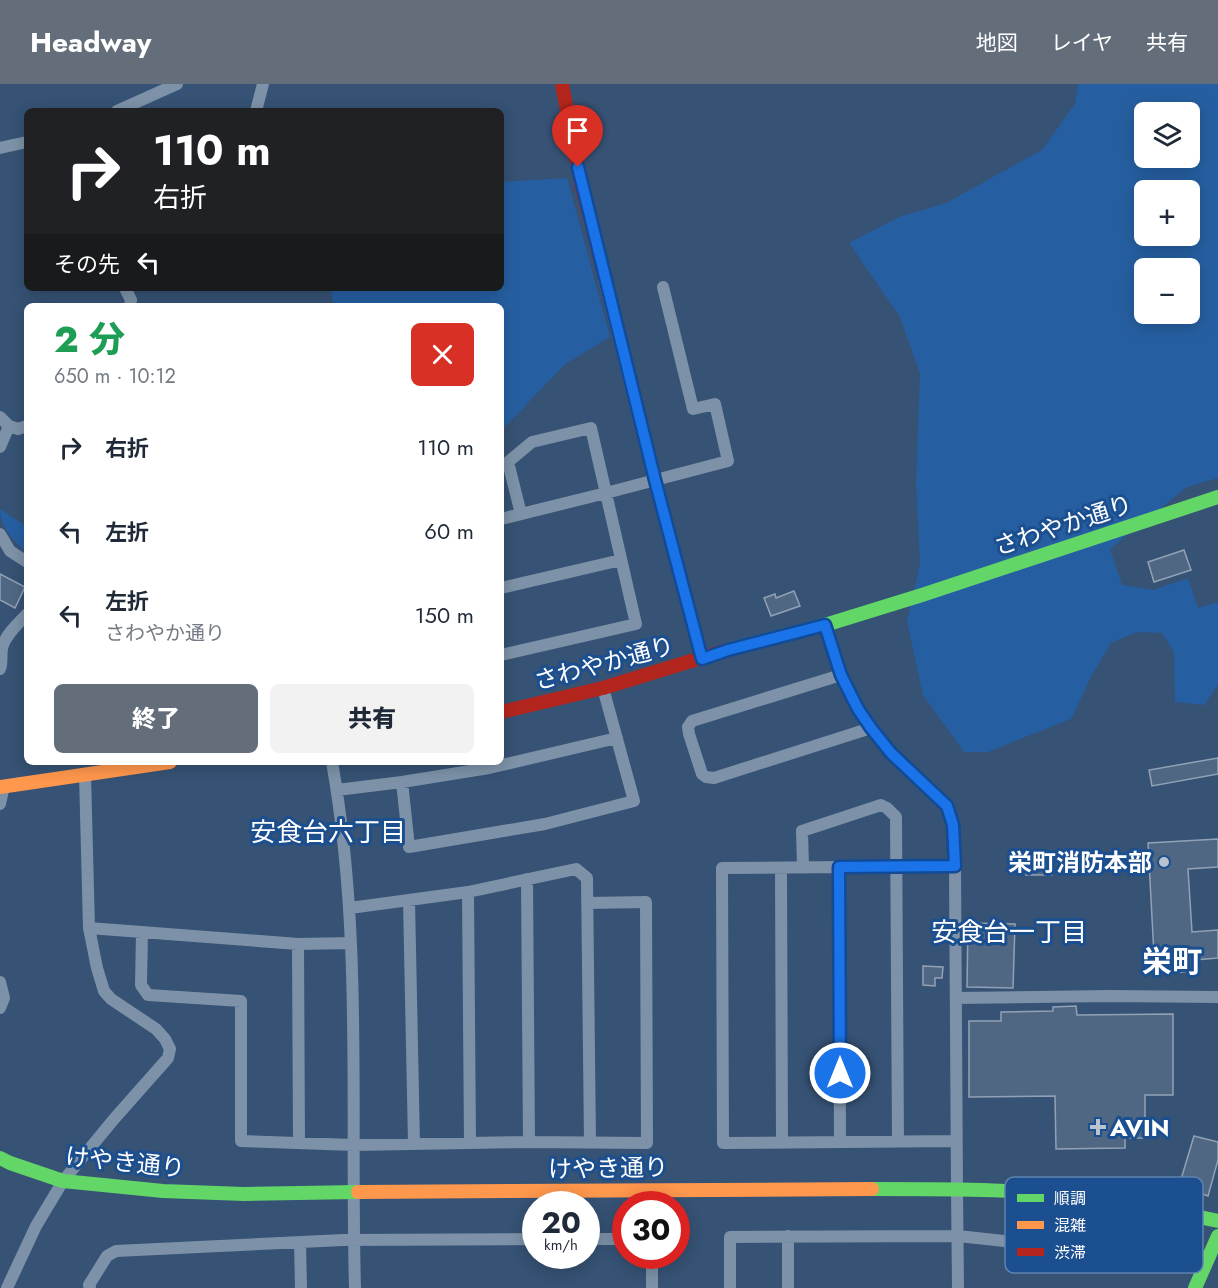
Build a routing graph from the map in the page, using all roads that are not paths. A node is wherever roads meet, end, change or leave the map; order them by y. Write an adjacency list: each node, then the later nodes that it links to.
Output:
1 (177, 84): 4 (street)
2 (264, 84): 5 (street)
3 (562, 84): 12 (street)
4 (140, 106)
5 (257, 108)
6 (24, 143): 7 (street)
7 (0, 148)
8 (663, 287): 12 (street)
9 (4, 421): 10 (street); 11 (street)
10 (24, 427)
11 (0, 447)
12 (655, 480): 13 (street); 24 (street)
13 (606, 493): 15 (street); 15 (street); 19 (street)
14 (1218, 498): 22 (street, さわやか通り)
15 (521, 514): 16 (street)
16 (504, 518)
17 (0, 534): 18 (street)
18 (24, 560)
19 (621, 560): 20 (street); 23 (street)
20 (504, 587)
21 (24, 617): 25 (street)
22 (825, 625): 24 (street, さわやか通り); 26 (street)
23 (504, 654)
24 (702, 659): 27 (street, さわやか通り)
25 (0, 669)
26 (841, 675): 29 (street); 29 (street)
27 (603, 688): 28 (street, さわやか通り); 30 (street)
28 (504, 711)
29 (871, 728): 40 (street)
30 (617, 738): 31 (street); 36 (street)
31 (504, 764)
32 (150, 765): 35 (street)
33 (333, 765): 38 (street)
34 (502, 765): 36 (street)
35 (85, 775): 37 (street); 50 (street)
36 (402, 782): 38 (street)
37 (2, 787): 39 (street)
38 (337, 790): 49 (street)
39 (0, 804)
40 (955, 866): 43 (street); 56 (street)
41 (803, 867): 42 (street); 43 (street); 44 (street)
42 (839, 867): 43 (street); 61 (street)
43 (897, 867): 62 (street)
44 (781, 868): 65 (street); 65 (street)
45 (527, 879): 46 (street); 48 (street); 59 (street)
46 (468, 892): 47 (street); 64 (street)
47 (410, 900): 49 (street); 66 (street)
48 (588, 903): 60 (street); 60 (street)
49 (350, 908): 52 (street)
50 (89, 928): 51 (street); 69 (street)
51 (142, 932): 53 (street); 63 (street)
52 (351, 943): 53 (street); 67 (street)
53 (298, 944): 63 (street)
54 (0, 982): 57 (street)
55 (1218, 997): 56 (street)
56 (956, 998): 58 (street)
57 (0, 1008)
58 (956, 1141): 62 (street); 70 (street)
59 (530, 1142): 60 (street); 64 (street)
60 (590, 1142)
61 (840, 1142): 62 (street); 65 (street)
62 (898, 1142)
63 (300, 1143): 67 (street)
64 (470, 1143): 66 (street)
65 (782, 1143)
66 (414, 1144): 67 (street)
67 (354, 1145): 71 (street)
68 (0, 1158): 69 (street, けやき通り)
69 (63, 1181): 71 (street, けやき通り); 85 (street)
70 (957, 1189): 71 (street, けやき通り); 72 (street, けやき通り); 76 (street)
71 (354, 1192): 79 (street)
72 (1005, 1192)
73 (1203, 1218): 74 (street, けやき通り)
74 (1218, 1221)
75 (788, 1236): 76 (street); 90 (street); 91 (street)
76 (958, 1236): 80 (street); 92 (street)
77 (1218, 1236): 83 (street)
78 (522, 1239): 79 (street)
79 (354, 1240): 81 (street); 88 (street)
80 (1005, 1241)
81 (300, 1243): 86 (street); 87 (street)
82 (652, 1269): 89 (street)
83 (1203, 1270)
84 (1202, 1273): 93 (street)
85 (7, 1288)
86 (90, 1288)
87 (301, 1288)
88 (355, 1288)
89 (652, 1288)
90 (730, 1288)
91 (788, 1288)
92 (958, 1288)
93 (1195, 1288)

